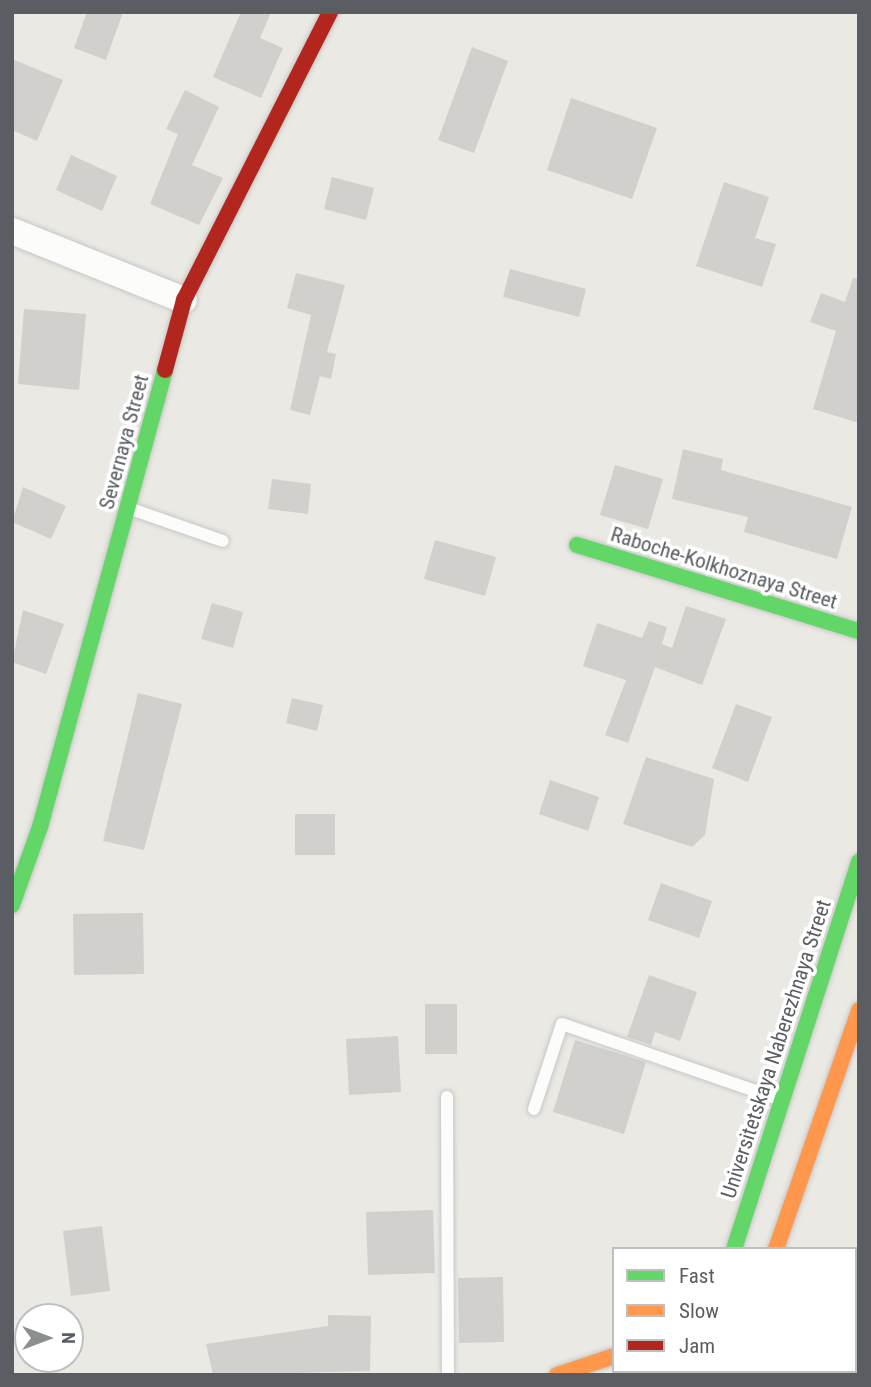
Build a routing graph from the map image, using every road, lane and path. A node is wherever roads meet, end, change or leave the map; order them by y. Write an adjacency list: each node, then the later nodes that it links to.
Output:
1 (330, 12): 3 (street, Severnaya Street)
2 (12, 231): 3 (street)
3 (184, 300): 4 (street, Severnaya Street)
4 (128, 507): 5 (lane); 9 (street, Severnaya Street)
5 (223, 541)
6 (577, 545): 7 (street, Raboche-Kolkhoznaya Street)
7 (859, 631)
8 (859, 862): 12 (street, Universitetskaya Naberezhnaya Street)
9 (15, 895)
10 (859, 1010): 15 (street)
11 (447, 1097): 17 (lane)
12 (782, 1100): 13 (lane); 14 (street, Universitetskaya Naberezhnaya Street)
13 (534, 1110)
14 (735, 1247)
15 (777, 1247)
16 (612, 1357): 18 (street)
17 (448, 1375)
18 (557, 1375)

